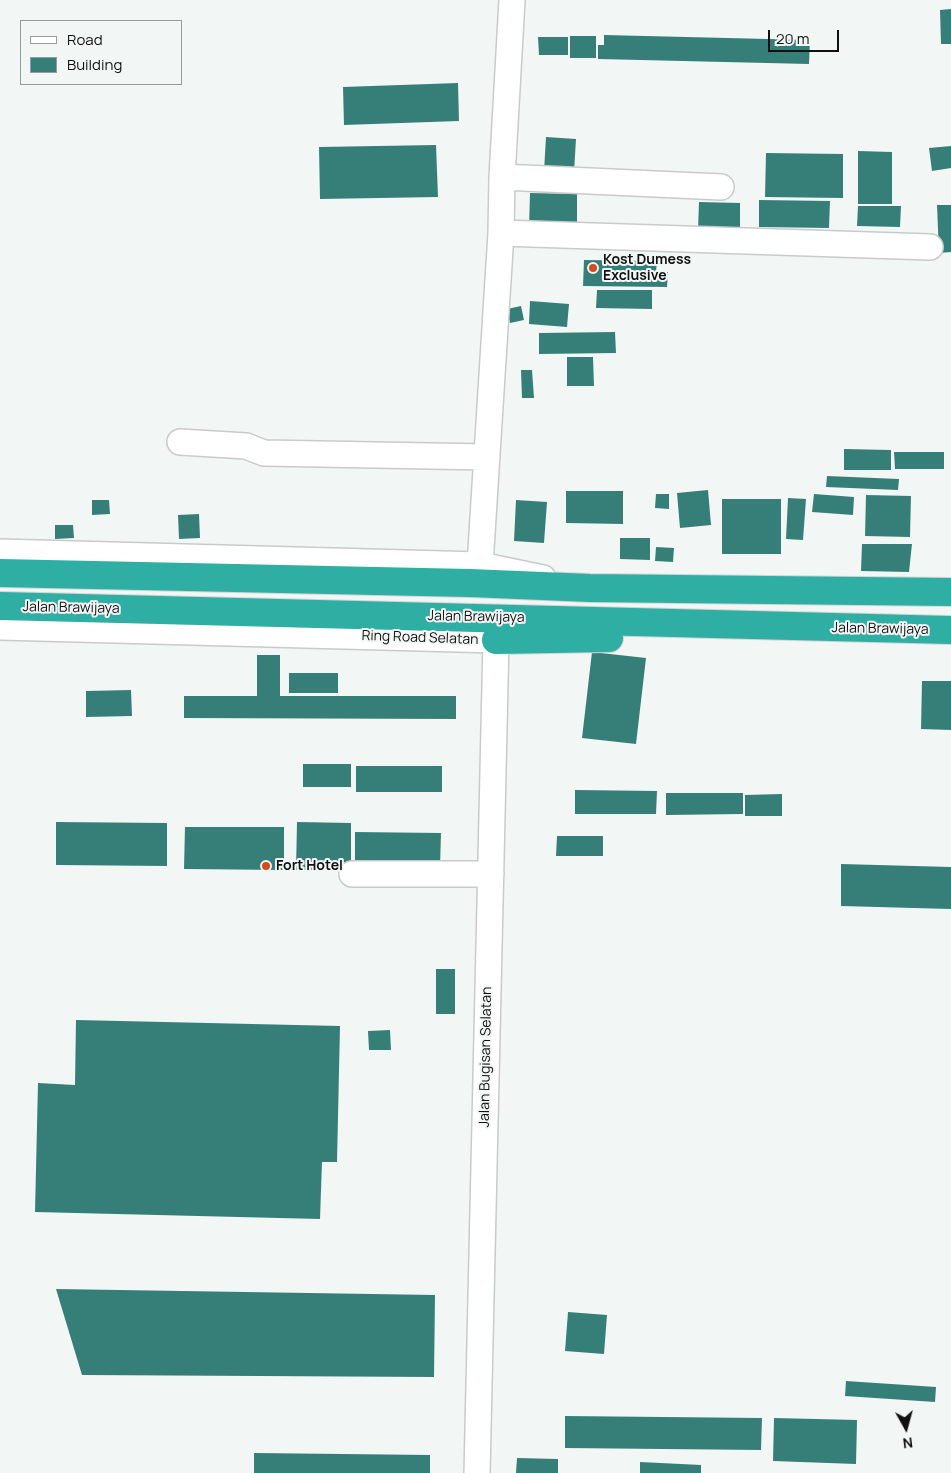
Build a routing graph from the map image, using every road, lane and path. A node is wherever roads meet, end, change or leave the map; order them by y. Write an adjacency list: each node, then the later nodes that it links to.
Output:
1 (512, 0): 2 (street)
2 (502, 177): 3 (street); 4 (street)
3 (721, 186)
4 (501, 233): 5 (street); 7 (street)
5 (930, 247)
6 (180, 442): 7 (street)
7 (487, 457): 9 (street)
8 (0, 552): 9 (street)
9 (480, 565): 11 (street)
10 (0, 573): 11 (highway)
11 (590, 588): 12 (highway)
12 (951, 592)
13 (0, 606): 15 (highway, Jalan Brawijaya)
14 (0, 627): 17 (street, Ring Road Selatan)
15 (840, 628): 16 (highway, Jalan Brawijaya); 17 (highway, Ring Road Selatan)
16 (951, 630)
17 (496, 640): 19 (street, Jalan Bugisan Selatan)
18 (352, 874): 19 (street)
19 (490, 874): 20 (street, Jalan Bugisan Selatan)
20 (477, 1473)

